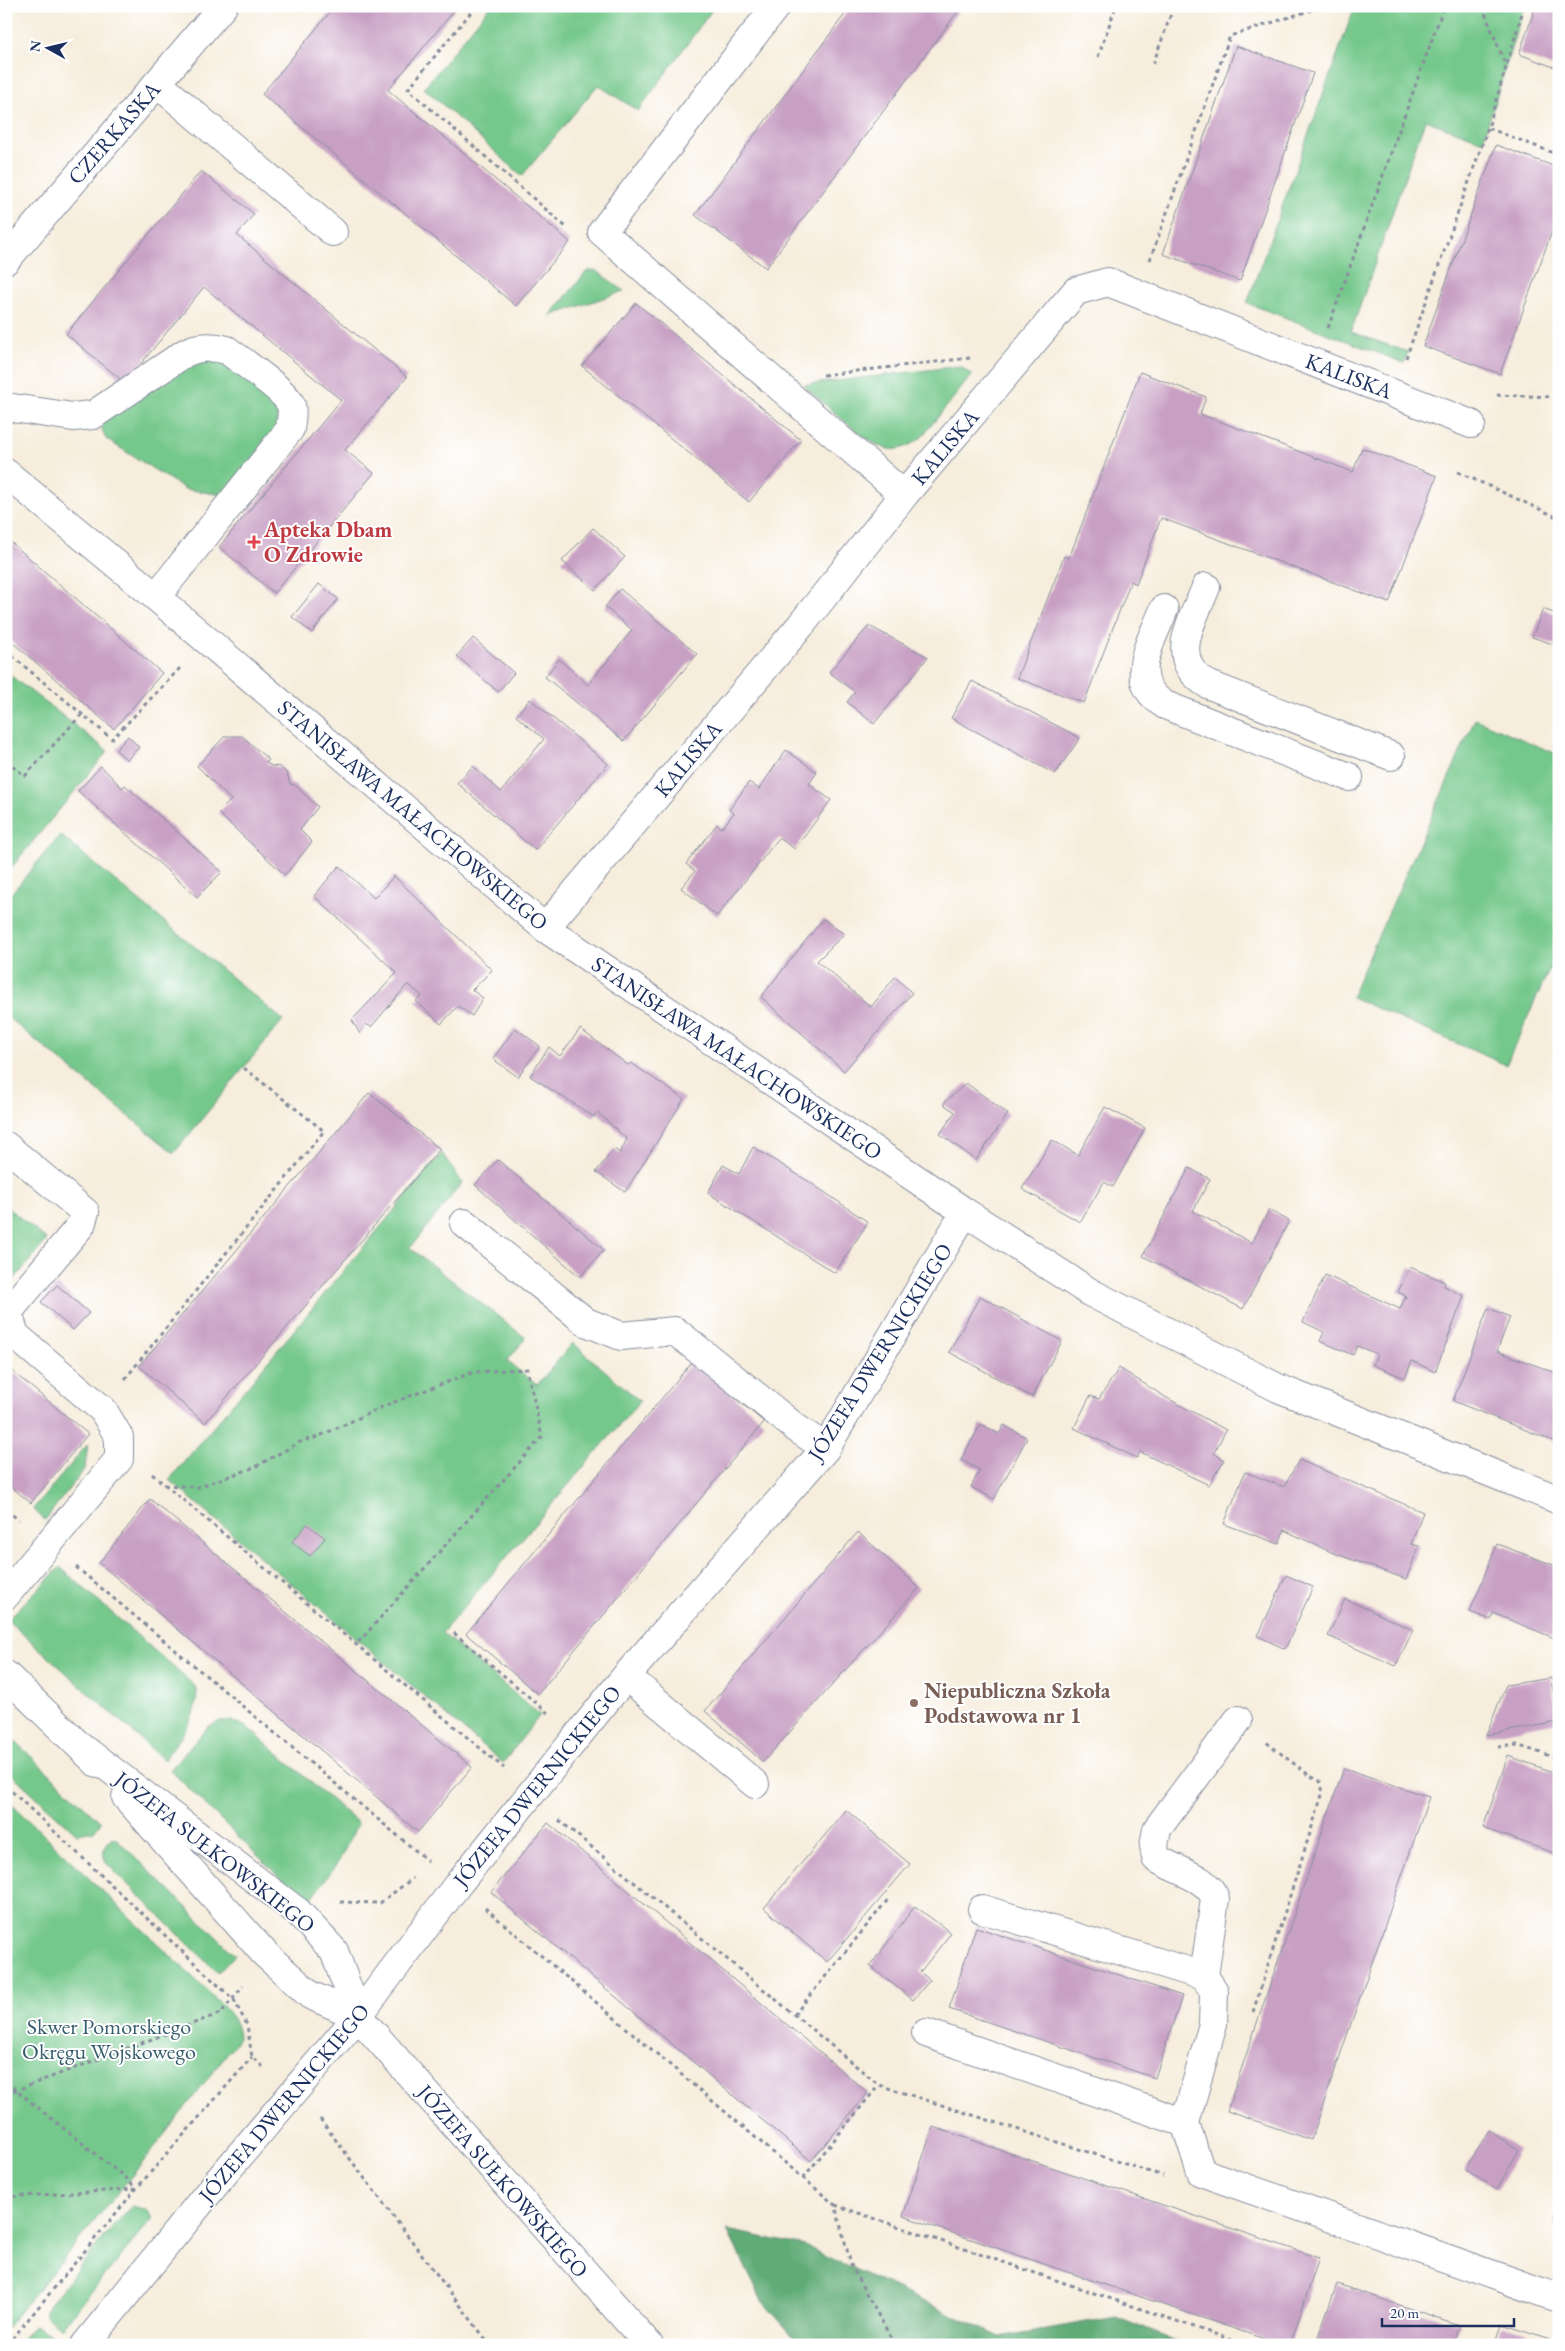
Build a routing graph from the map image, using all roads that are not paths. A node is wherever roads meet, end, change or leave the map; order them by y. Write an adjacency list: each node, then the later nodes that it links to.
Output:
1 (223, 6): 3 (street, CZERKASKA)
2 (776, 6): 9 (street)
3 (157, 83): 4 (street); 5 (street, CZERKASKA)
4 (333, 232)
5 (6, 260)
6 (6, 407): 11 (street)
7 (1471, 424): 9 (street, KALISKA)
8 (6, 473): 11 (street, STANISŁAWA MAŁACHOWSKIEGO)
9 (904, 495): 15 (street, KALISKA)
10 (1206, 588): 13 (street)
11 (156, 597): 15 (street, STANISŁAWA MAŁACHOWSKIEGO)
12 (1164, 608): 14 (street)
13 (1391, 756)
14 (1349, 777)
15 (544, 928): 17 (street, STANISŁAWA MAŁACHOWSKIEGO)
16 (6, 1146): 21 (street)
17 (964, 1212): 19 (street, JÓZEFA DWERNICKIEGO); 20 (street, STANISŁAWA MAŁACHOWSKIEGO)
18 (464, 1222): 19 (street)
19 (826, 1448): 23 (street, JÓZEFA DWERNICKIEGO)
20 (1559, 1500)
21 (6, 1595)
22 (6, 1675): 25 (street, JÓZEFA SUŁKOWSKIEGO)
23 (626, 1676): 26 (street); 29 (street, JÓZEFA DWERNICKIEGO)
24 (1238, 1720): 28 (street)
25 (85, 1750): 29 (street, JÓZEFA SUŁKOWSKIEGO); 29 (street, JÓZEFA SUŁKOWSKIEGO)
26 (755, 1784)
27 (982, 1909): 28 (street)
28 (1204, 1976): 31 (street)
29 (358, 2016): 33 (street, JÓZEFA DWERNICKIEGO); 34 (street, JÓZEFA SUŁKOWSKIEGO)
30 (926, 2033): 31 (street)
31 (1186, 2123): 32 (street)
32 (1559, 2298)
33 (85, 2345)
34 (649, 2345)

